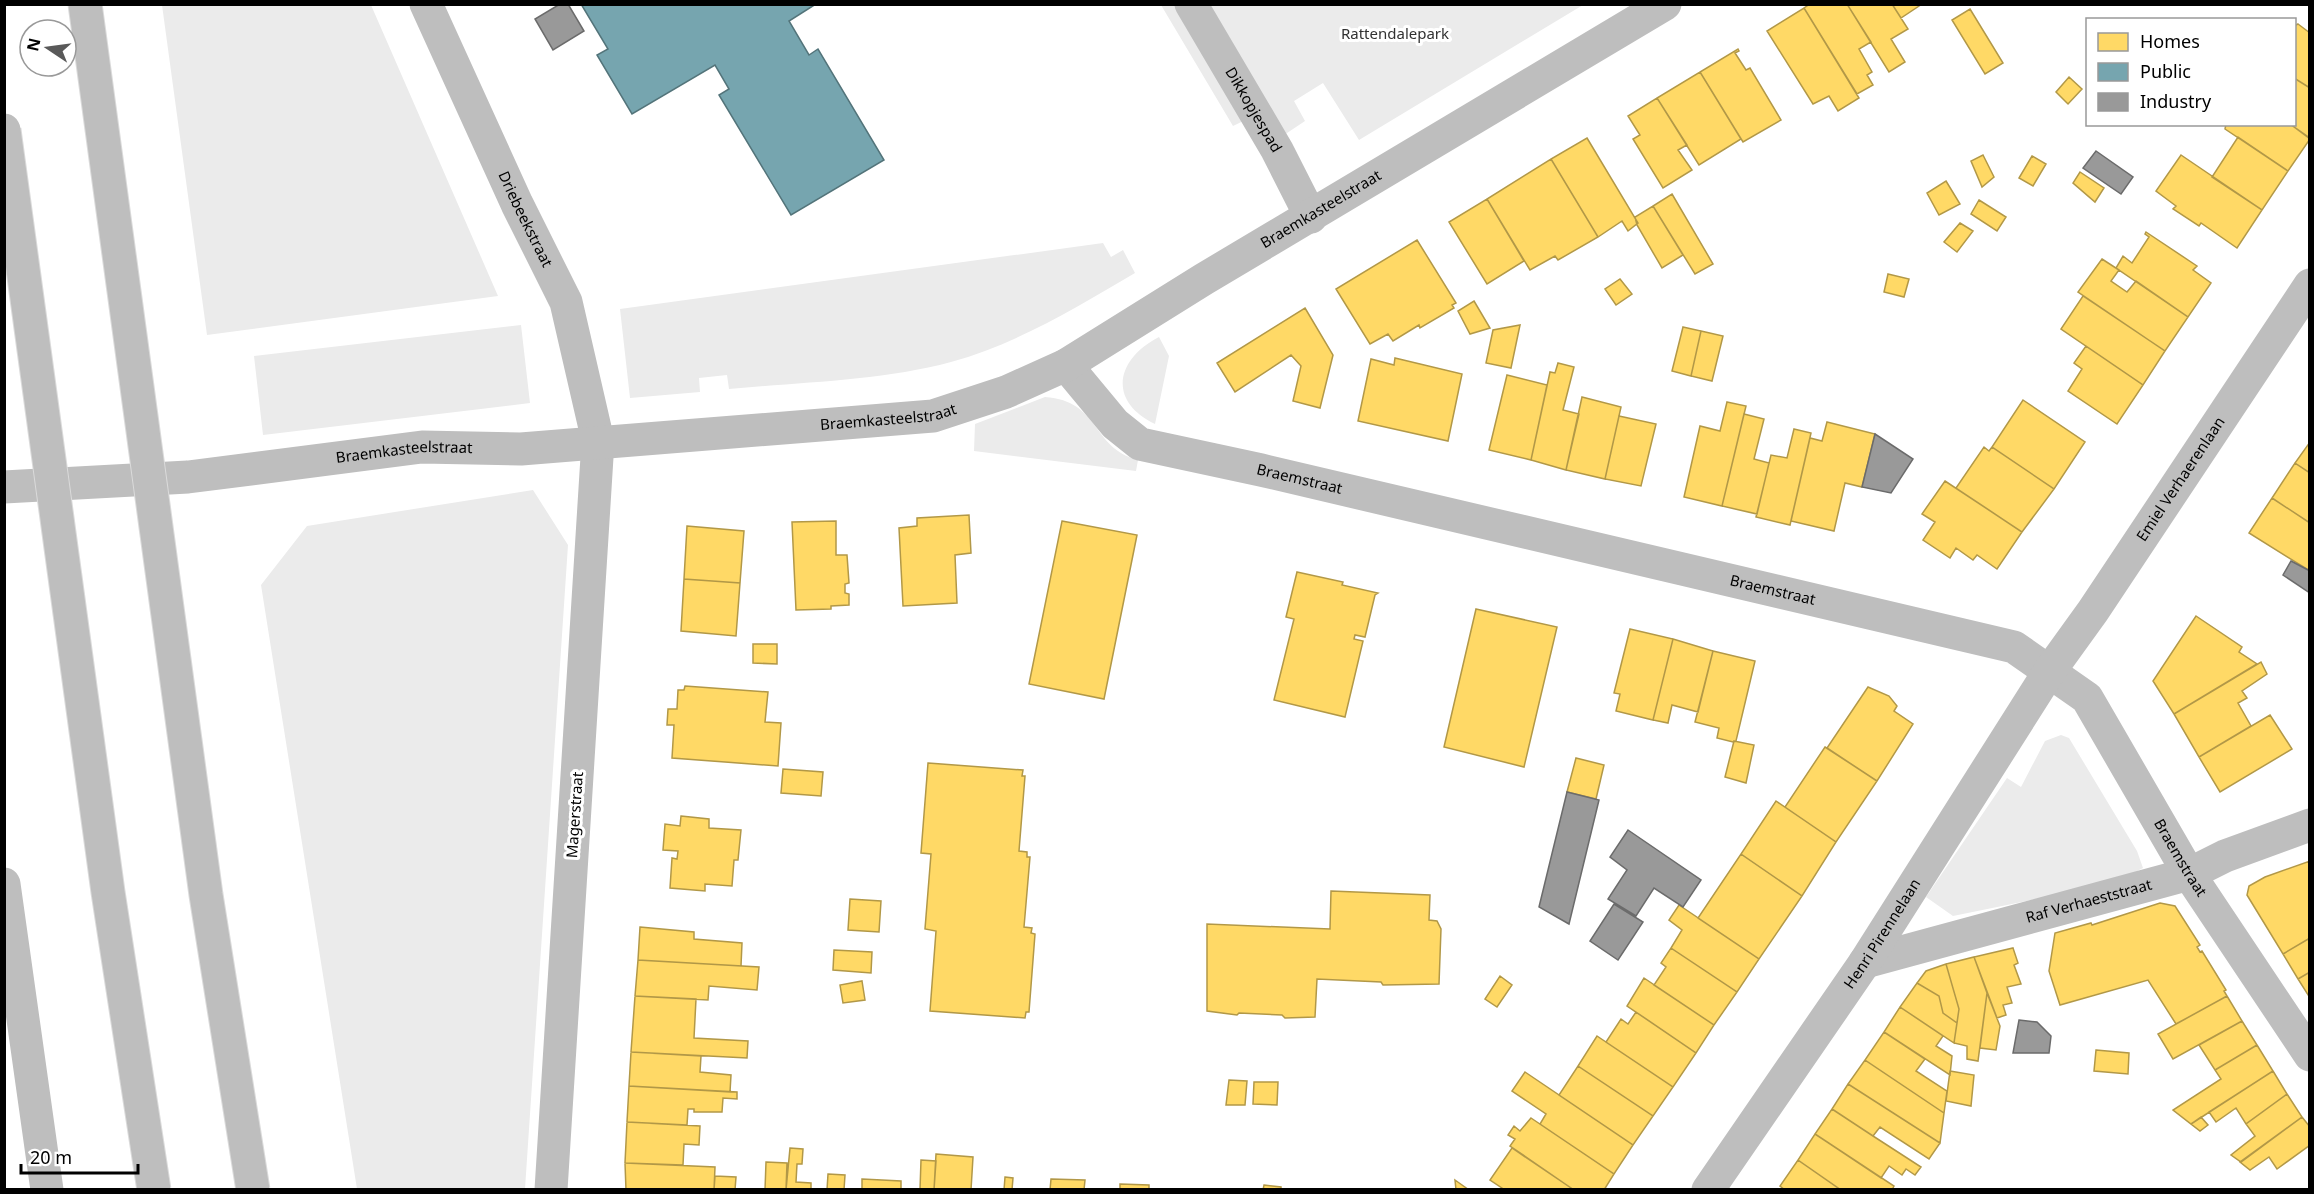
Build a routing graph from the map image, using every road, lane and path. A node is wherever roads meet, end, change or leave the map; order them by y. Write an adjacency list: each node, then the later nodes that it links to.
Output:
1 (85, 4): 19 (main road, bridge)
2 (426, 4): 9 (main road, Driebeekstraat)
3 (1191, 4): 6 (main road, Dikkopjespad)
4 (1665, 4): 6 (main road, Braemkasteelstraat)
5 (4, 130): 18 (main road, bridge)
6 (1311, 217): 8 (main road, Braemkasteelstraat)
7 (2310, 285): 11 (main road, Emiel Verhaerenlaan)
8 (1066, 365): 9 (main road, Braemkasteelstraat); 11 (main road, Braemstraat)
9 (598, 441): 10 (main road, Braemkasteelstraat); 20 (main road, Magerstraat)
10 (4, 487)
11 (2049, 672): 13 (main road, Braemstraat); 15 (main road, Henri Pirennelaan)
12 (2310, 825): 13 (main road, Raf Verhaeststraat)
13 (2189, 874): 15 (main road, Raf Verhaeststraat); 16 (main road, Braemstraat)
14 (4, 884): 17 (main road)
15 (1865, 962): 21 (main road, Henri Pirennelaan)
16 (2310, 1055)
17 (47, 1190)
18 (154, 1190)
19 (252, 1190)
20 (551, 1190)
21 (1708, 1190)

